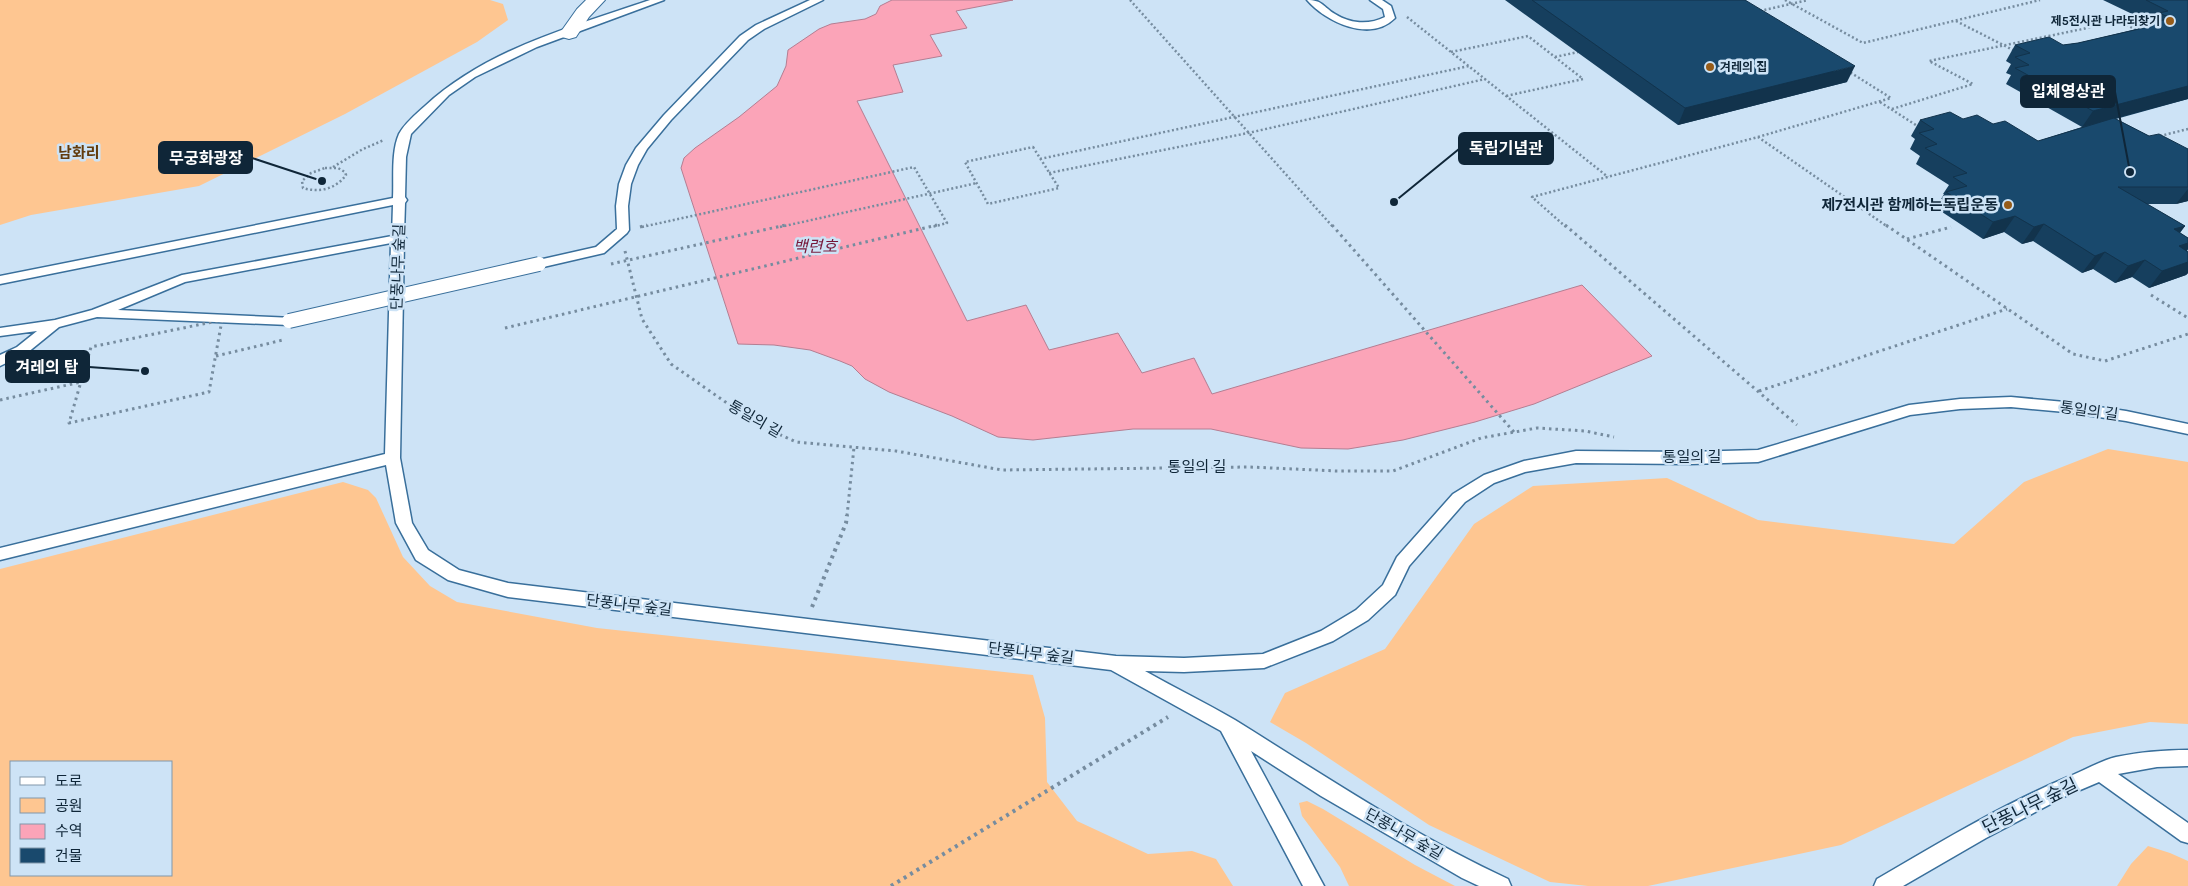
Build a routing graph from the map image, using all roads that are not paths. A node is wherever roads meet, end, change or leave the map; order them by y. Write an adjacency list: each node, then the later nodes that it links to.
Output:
1 (596, 0): 6 (street)
2 (659, 0): 6 (lane, 단풍나무 숲길)
3 (818, 0): 10 (lane, bridge)
4 (1312, 0): 5 (lane)
5 (1375, 0)
6 (569, 32): 7 (lane, 단풍나무 숲길)
7 (401, 200): 8 (lane, 단풍나무 숲길); 9 (lane)
8 (400, 238): 10 (lane); 15 (lane, 단풍나무 숲길)
9 (0, 280)
10 (97, 312): 11 (lane)
11 (55, 324): 12 (lane); 13 (lane)
12 (0, 332)
13 (0, 361)
14 (2188, 429): 17 (lane, 통일의 길)
15 (392, 458): 16 (lane); 17 (lane, 단풍나무 숲길)
16 (0, 554)
17 (1114, 663): 18 (lane, 단풍나무 숲길)
18 (1227, 725): 22 (lane); 23 (lane, 단풍나무 숲길)
19 (2188, 758): 20 (lane, 단풍나무 숲길)
20 (2100, 772): 21 (lane); 24 (lane, 단풍나무 숲길)
21 (2188, 834)
22 (1314, 886)
23 (1501, 886)
24 (1884, 886)

